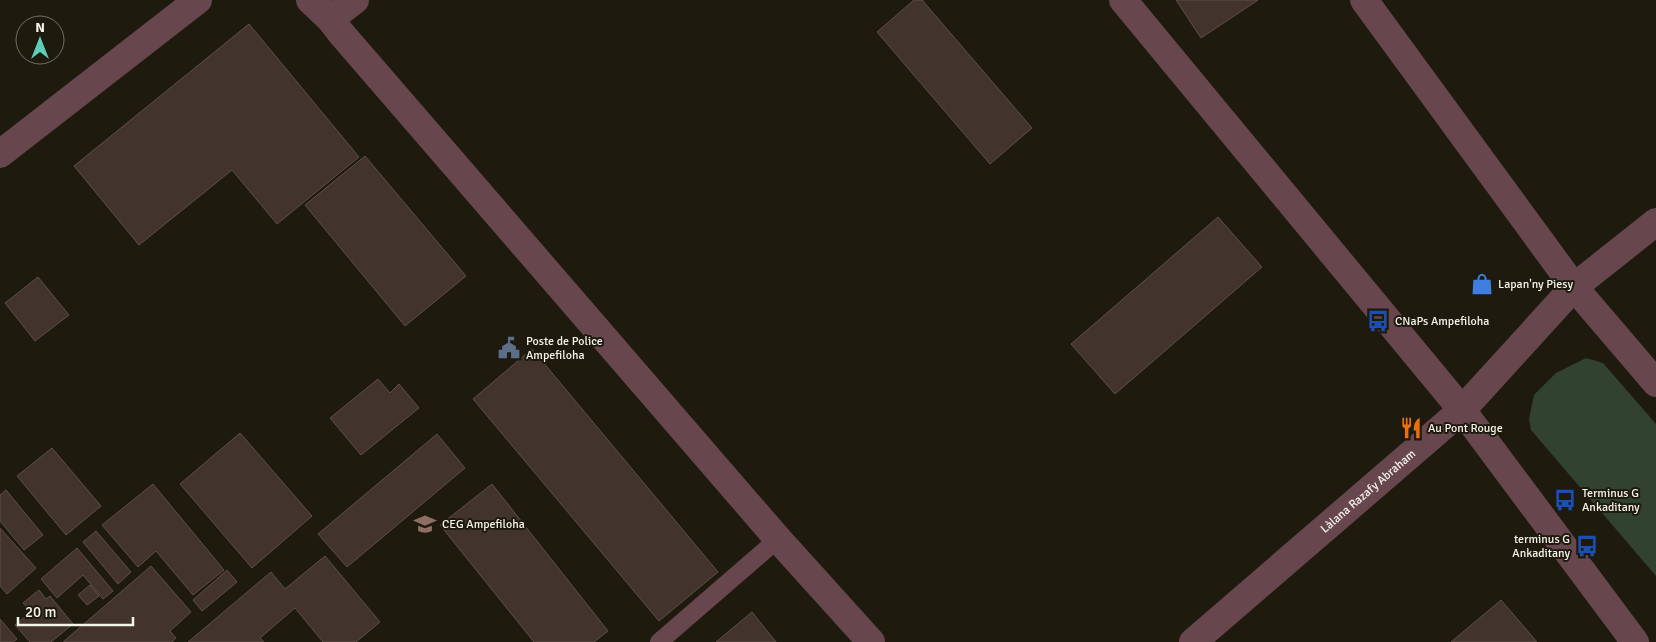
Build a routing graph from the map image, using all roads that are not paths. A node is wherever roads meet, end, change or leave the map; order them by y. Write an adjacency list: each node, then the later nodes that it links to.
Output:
1 (198, 0): 7 (street)
2 (310, 0): 6 (street)
3 (355, 0): 6 (street)
4 (1123, 0): 11 (street)
5 (1364, 0): 9 (street)
6 (330, 19): 12 (street)
7 (0, 154)
8 (1656, 222): 9 (street, Làlana Razafy Abraham)
9 (1574, 287): 10 (street); 11 (street, Làlana Razafy Abraham)
10 (1656, 383)
11 (1462, 410): 15 (street, Làlana Razafy Abraham); 16 (street)
12 (778, 539): 13 (lane); 14 (street)
13 (659, 642)
14 (871, 642)
15 (1193, 642)
16 (1635, 642)

